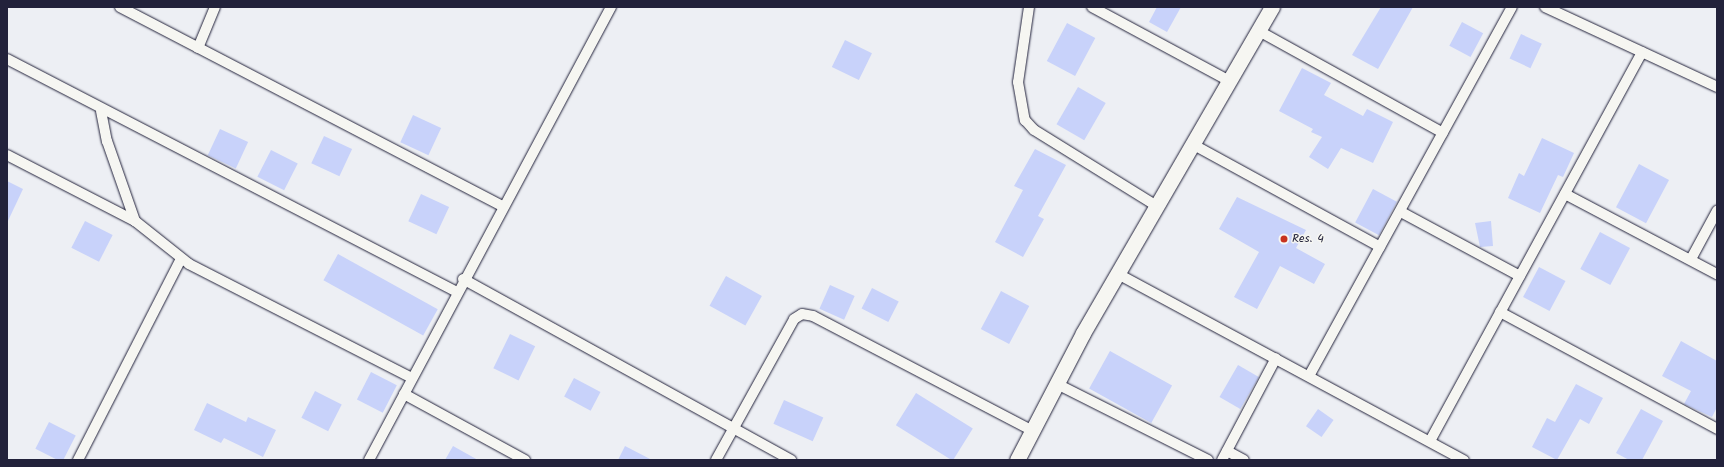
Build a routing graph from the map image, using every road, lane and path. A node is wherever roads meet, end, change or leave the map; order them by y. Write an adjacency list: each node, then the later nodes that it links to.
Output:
1 (120, 7): 10 (street)
2 (215, 7): 10 (street)
3 (611, 7): 20 (street)
4 (1029, 7): 21 (street)
5 (1092, 7): 13 (street)
6 (1272, 7): 9 (main road)
7 (1512, 7): 16 (street)
8 (1545, 7): 11 (street)
9 (1259, 31): 13 (main road); 16 (street)
10 (198, 48): 20 (street)
11 (1642, 52): 14 (street); 19 (street)
12 (7, 59): 15 (street)
13 (1231, 82): 17 (main road)
14 (1717, 87)
15 (101, 111): 24 (street); 32 (street)
16 (1443, 133): 23 (street)
17 (1194, 145): 21 (main road); 25 (street)
18 (7, 155): 24 (street)
19 (1565, 194): 27 (street); 30 (street)
20 (503, 206): 31 (street)
21 (1158, 207): 28 (main road)
22 (1717, 211): 27 (street)
23 (1401, 212): 25 (street); 30 (street)
24 (135, 220): 26 (street)
25 (1380, 247): 35 (street)
26 (181, 258): 36 (street); 45 (street)
27 (1692, 259): 29 (street)
28 (1118, 274): 34 (street); 37 (main road)
29 (1717, 274)
30 (1520, 276): 33 (street)
31 (463, 279): 32 (street); 39 (street)
32 (457, 292): 36 (street)
33 (1500, 312): 40 (street); 42 (street)
34 (1276, 358): 35 (street); 43 (street)
35 (1309, 376): 42 (street)
36 (412, 378): 38 (street)
37 (1057, 384): 41 (main road); 51 (street)
38 (404, 394): 46 (street); 47 (street)
39 (733, 428): 41 (street); 48 (street); 49 (street)
40 (1717, 429)
41 (1032, 431): 50 (main road)
42 (1430, 441): 44 (street)
43 (1227, 451): 52 (street); 53 (street)
44 (1459, 459)
45 (78, 460)
46 (369, 460)
47 (525, 460)
48 (716, 460)
49 (791, 460)
50 (1017, 460)
51 (1208, 460)
52 (1222, 460)
53 (1244, 460)

